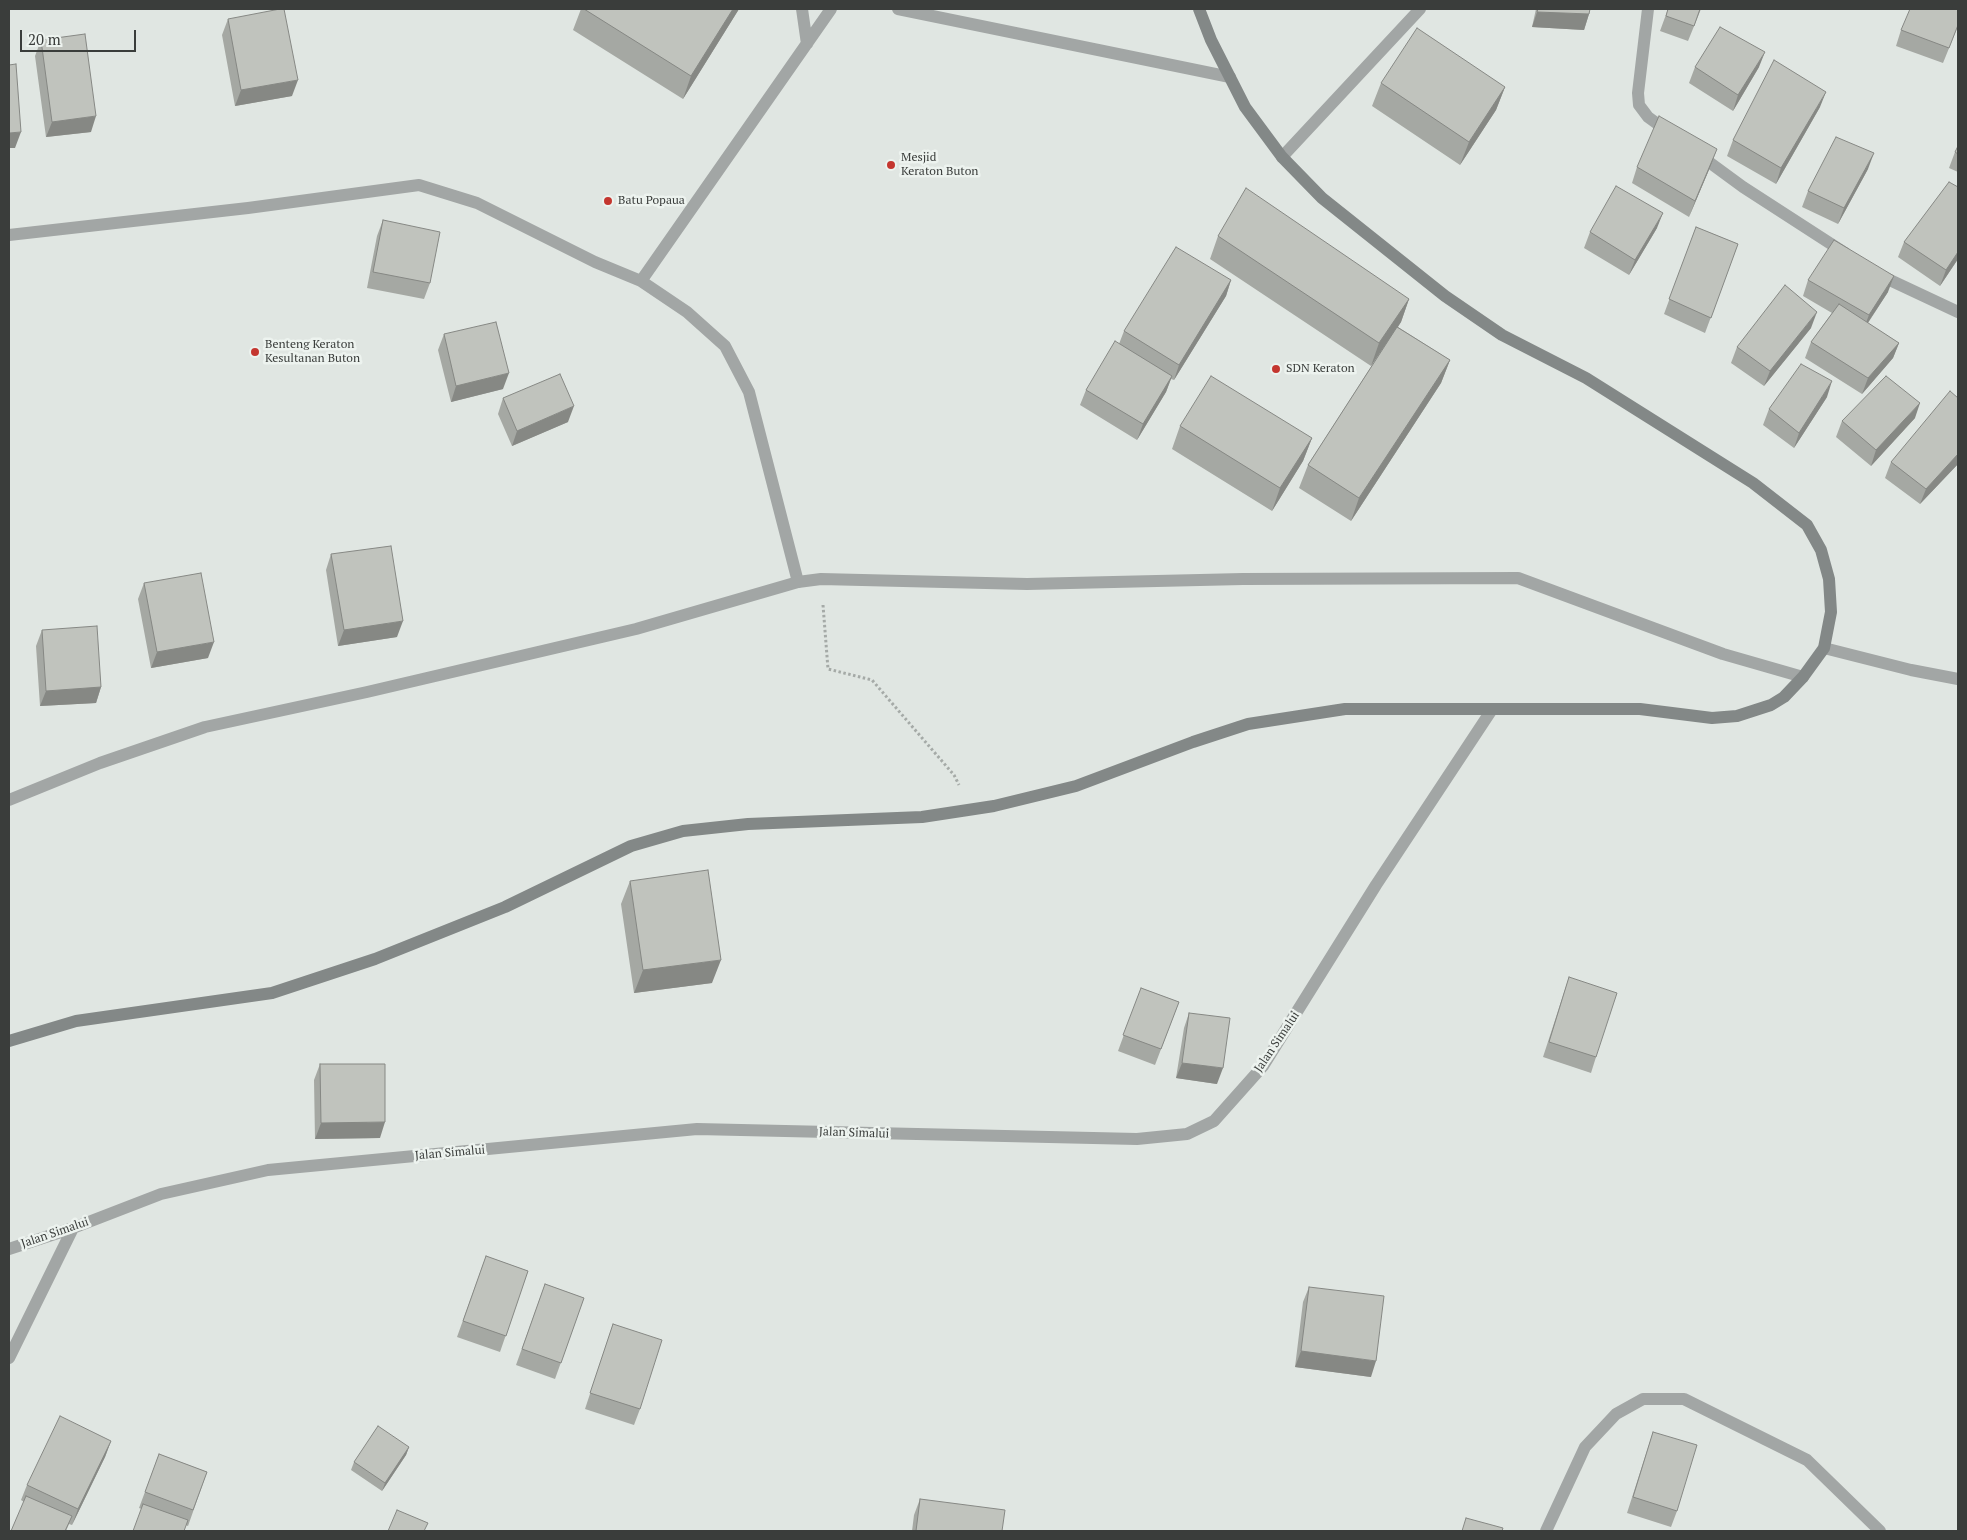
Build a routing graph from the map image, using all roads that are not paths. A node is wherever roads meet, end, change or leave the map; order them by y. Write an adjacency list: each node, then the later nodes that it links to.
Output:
1 (802, 9): 7 (street)
2 (831, 9): 7 (street)
3 (898, 9): 8 (street)
4 (1200, 9): 8 (main road)
5 (1420, 9): 9 (street)
6 (1648, 9): 12 (street)
7 (807, 44): 11 (street)
8 (1230, 77): 9 (main road)
9 (1282, 157): 14 (main road)
10 (9, 235): 11 (street)
11 (641, 281): 13 (street)
12 (1958, 312)
13 (798, 582): 15 (street); 18 (street)
14 (1824, 648): 15 (main road); 16 (street)
15 (1803, 677): 17 (main road)
16 (1958, 679)
17 (1491, 711): 19 (main road); 20 (street, Jalan Simalui)
18 (9, 800)
19 (9, 1041)
20 (73, 1228): 21 (street, Jalan Simalui); 22 (street)
21 (9, 1249)
22 (9, 1358)
23 (1546, 1531): 24 (street)
24 (1880, 1531)

